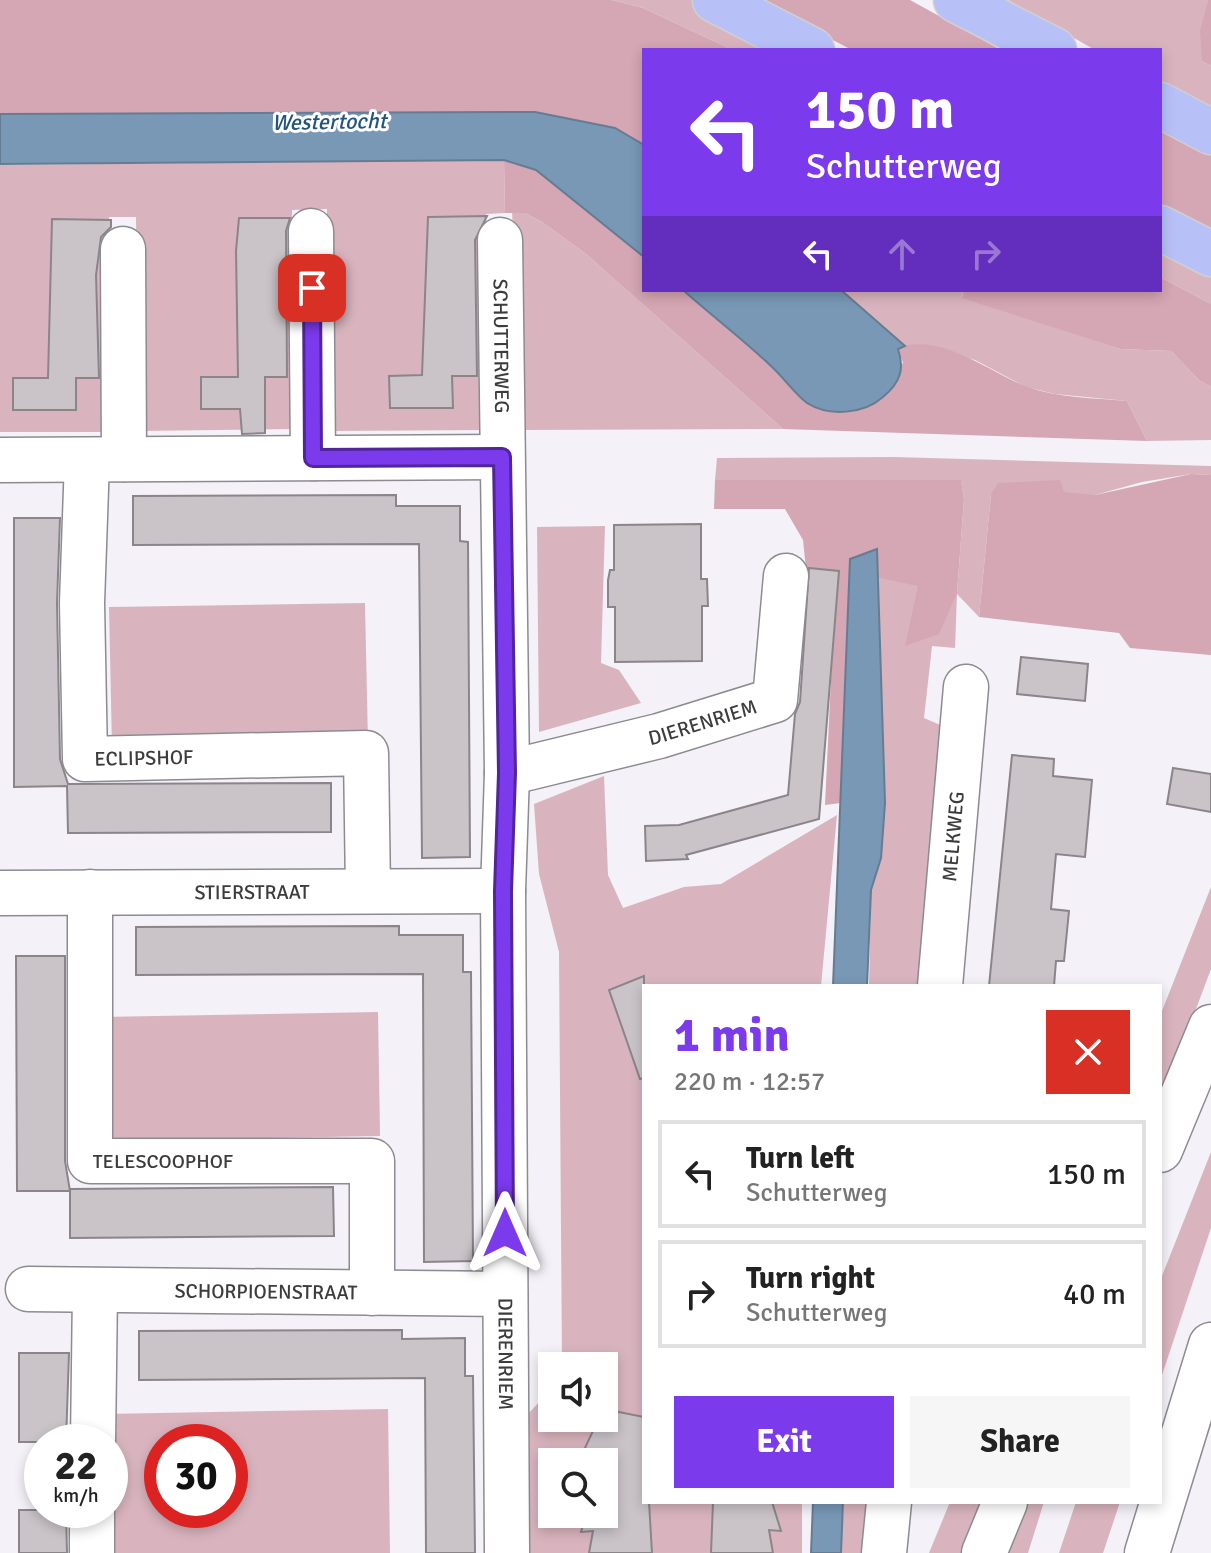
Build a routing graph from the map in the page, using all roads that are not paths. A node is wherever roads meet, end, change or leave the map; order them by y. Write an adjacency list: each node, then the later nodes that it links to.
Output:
1 (715, 0): 3 (main road)
2 (956, 0): 4 (main road)
3 (808, 48)
4 (1050, 48)
5 (1162, 106): 6 (main road)
6 (1211, 132)
7 (1162, 229): 11 (main road)
8 (311, 231): 13 (street)
9 (500, 240): 12 (street, SCHUTTERWEG)
10 (123, 249): 15 (street)
11 (1211, 254)
12 (502, 457): 13 (street); 18 (street, DIERENRIEM)
13 (313, 458): 15 (street)
14 (0, 460): 15 (street)
15 (105, 460): 19 (street, ECLIPSHOF)
16 (786, 576): 18 (street, DIERENRIEM)
17 (966, 687): 23 (street, MELKWEG)
18 (507, 773): 20 (street, DIERENRIEM)
19 (368, 891): 20 (street, STIERSTRAAT); 21 (street, STIERSTRAAT)
20 (503, 891): 29 (street, DIERENRIEM)
21 (90, 892): 22 (street, STIERSTRAAT); 28 (street, TELESCOOPHOF)
22 (0, 893)
23 (940, 984)
24 (1211, 1027): 25 (street)
25 (1162, 1145)
26 (28, 1289): 27 (street, SCHORPIOENSTRAAT)
27 (95, 1291): 28 (street, SCHORPIOENSTRAAT); 32 (street)
28 (372, 1293): 29 (street, SCHORPIOENSTRAAT)
29 (505, 1294): 37 (street, DIERENRIEM)
30 (1211, 1345): 31 (street)
31 (1204, 1399): 40 (street)
32 (93, 1424)
33 (889, 1504): 38 (street)
34 (1004, 1504): 39 (street)
35 (92, 1528): 36 (street)
36 (92, 1553)
37 (507, 1553)
38 (884, 1553)
39 (984, 1553)
40 (1147, 1553)

